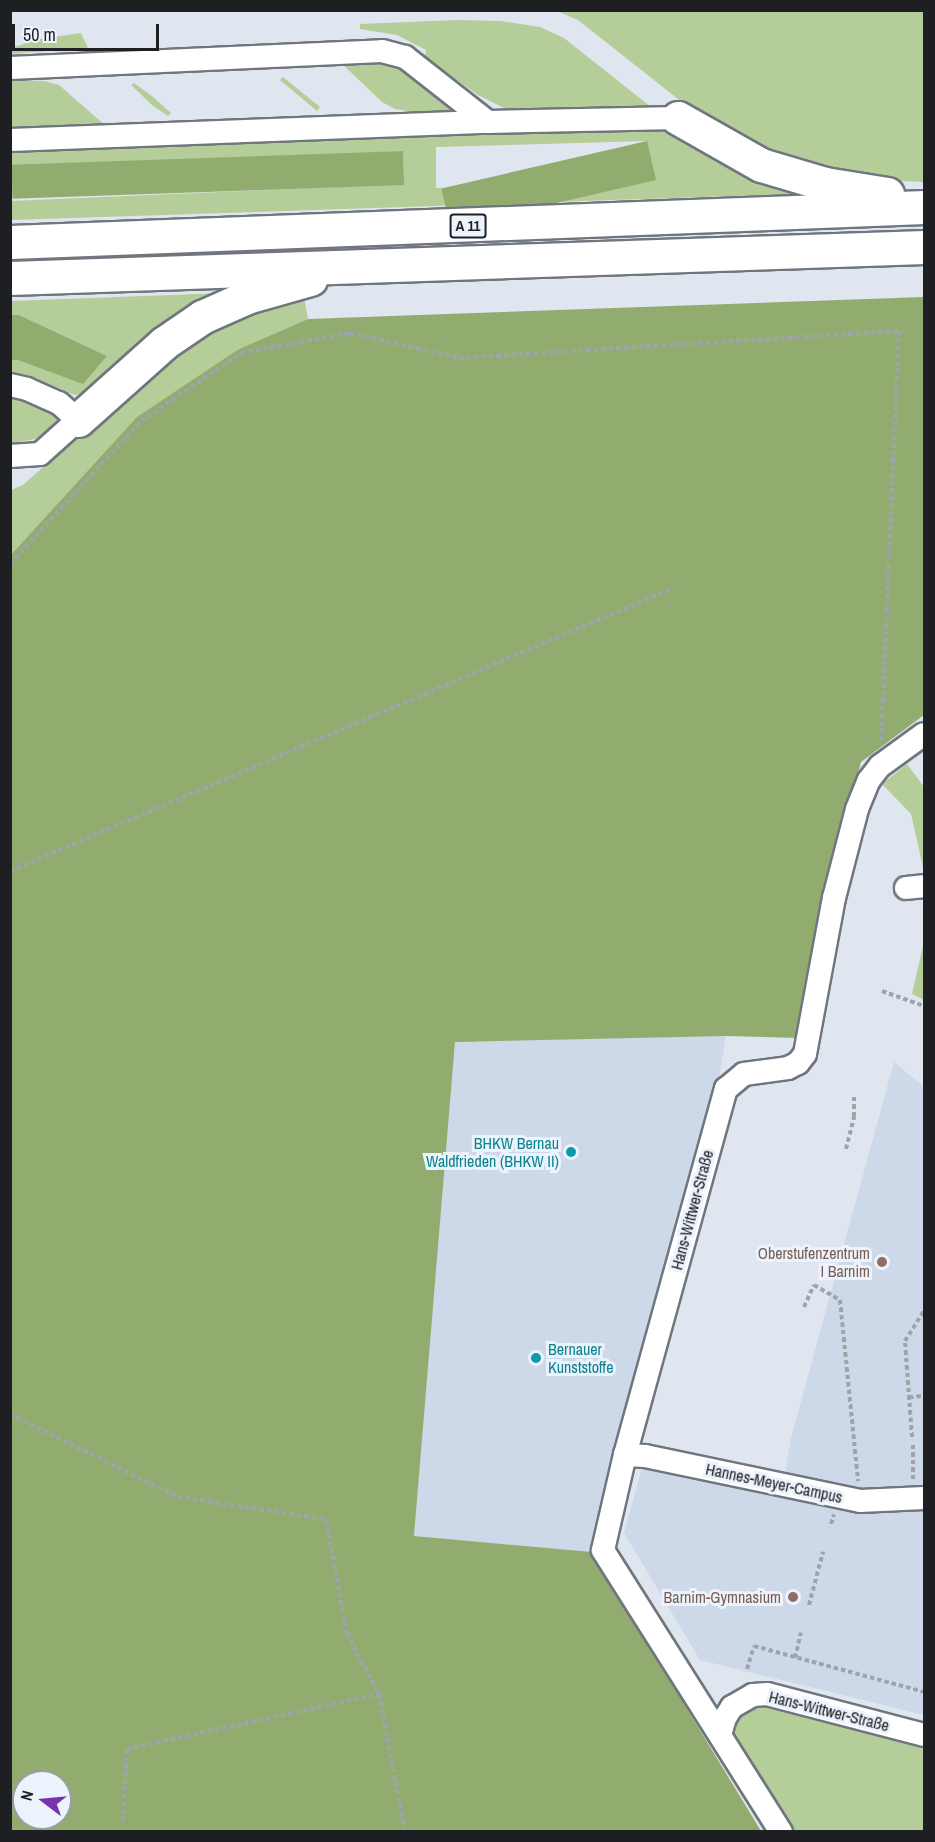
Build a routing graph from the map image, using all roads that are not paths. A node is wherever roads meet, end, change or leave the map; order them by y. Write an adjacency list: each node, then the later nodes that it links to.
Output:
1 (10, 68): 3 (street)
2 (678, 118): 3 (street); 5 (highway)
3 (488, 122): 4 (street)
4 (10, 140)
5 (924, 195)
6 (924, 207): 7 (highway, A 11)
7 (10, 242)
8 (924, 247): 9 (highway, A 11)
9 (361, 265): 10 (highway, A 11); 12 (highway)
10 (10, 278)
11 (10, 385): 12 (street)
12 (78, 420): 13 (street)
13 (10, 456)
14 (924, 734): 15 (street, Hans-Wittwer-Straße)
15 (625, 1455): 16 (street, Hannes-Meyer-Campus); 17 (street, Hans-Wittwer-Straße)
16 (919, 1498)
17 (720, 1735): 18 (street, Hans-Wittwer-Straße); 19 (street, Hans-Wittwer-Straße)
18 (924, 1735)
19 (781, 1832)

